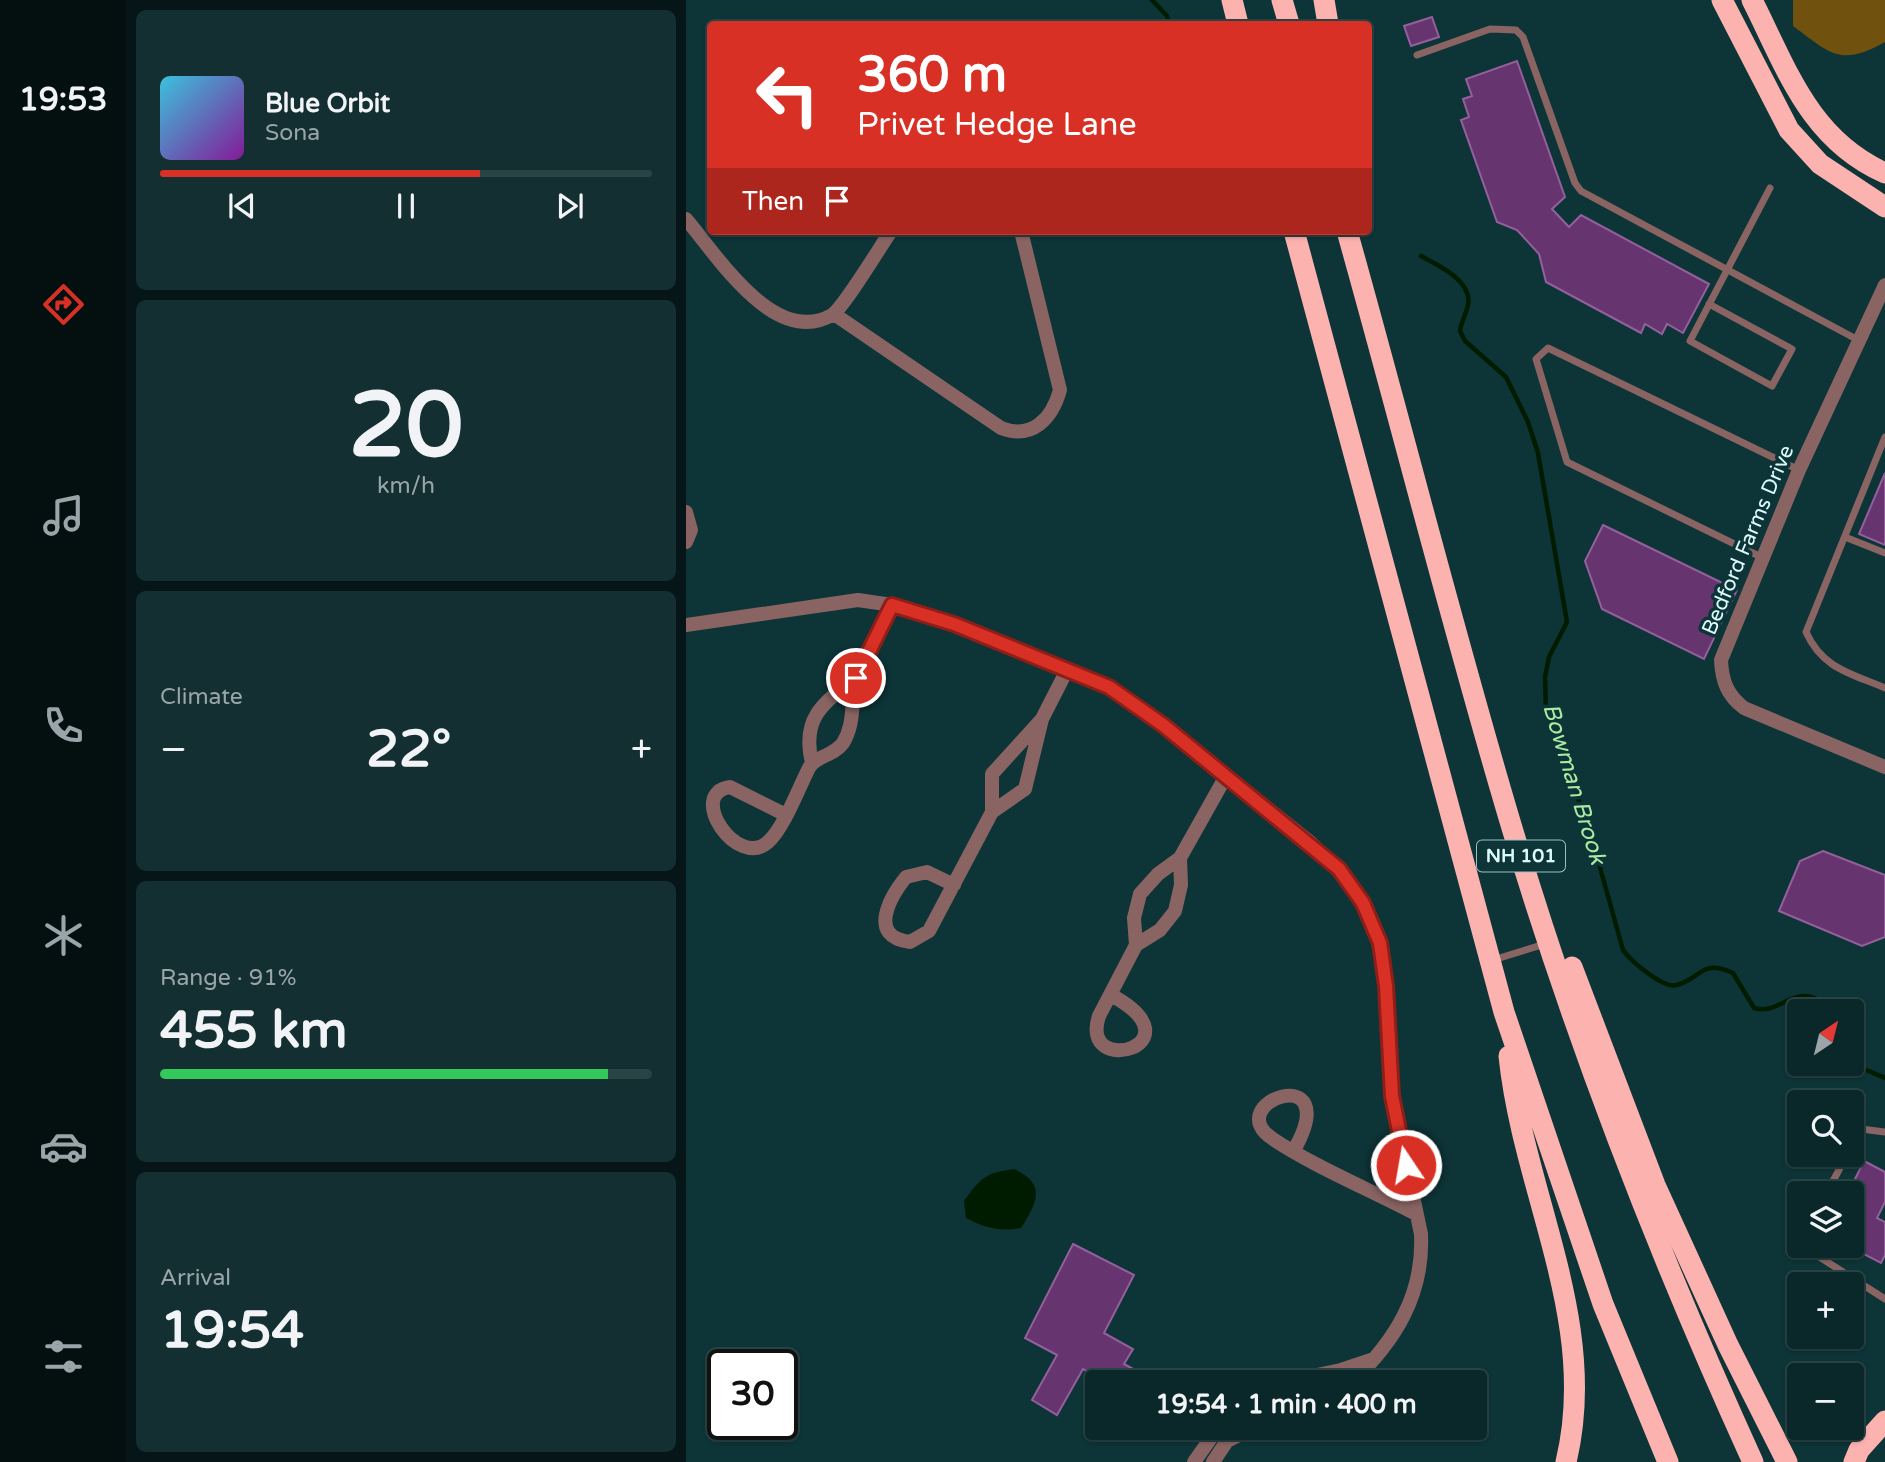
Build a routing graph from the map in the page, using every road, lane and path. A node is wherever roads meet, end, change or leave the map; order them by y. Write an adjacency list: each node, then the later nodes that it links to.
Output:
1 (1232, 0): 6 (highway)
2 (1282, 0): 7 (highway)
3 (1324, 0): 8 (highway)
4 (1722, 0): 12 (highway)
5 (1752, 0): 10 (highway)
6 (1237, 21)
7 (1288, 21)
8 (1328, 21)
9 (1417, 55): 19 (lane)
10 (1880, 168)
11 (1770, 188): 19 (lane)
12 (1885, 207)
13 (686, 219): 22 (street)
14 (888, 235): 22 (street)
15 (1022, 235): 22 (street)
16 (1295, 235): 48 (highway, NH 101)
17 (1348, 235): 24 (highway, NH 101)
18 (1362, 235): 24 (highway)
19 (1728, 271): 21 (lane); 23 (lane)
20 (1885, 285): 23 (street, Bedford Farms Drive)
21 (1709, 304): 21 (lane)
22 (834, 314)
23 (1858, 340): 26 (street, Bedford Farms Drive)
24 (1378, 342): 43 (highway, NH 101)
25 (1885, 437): 28 (lane)
26 (1800, 470): 31 (street, Bedford Farms Drive); 31 (lane)
27 (686, 512): 29 (street)
28 (1845, 537): 30 (lane); 36 (lane)
29 (686, 542)
30 (1885, 553)
31 (1763, 558): 39 (street, Bedford Farms Drive)
32 (892, 605): 33 (street); 34 (street); 35 (street)
33 (686, 625)
34 (1067, 670): 37 (street); 40 (street)
35 (856, 678): 38 (street); 38 (street)
36 (1885, 688)
37 (1042, 719): 41 (street); 41 (street)
38 (811, 763): 42 (street)
39 (1885, 767)
40 (1226, 776): 44 (street); 54 (street)
41 (992, 812): 45 (street)
42 (784, 814): 42 (street)
43 (1512, 827): 46 (highway, NH 101); 68 (highway)
44 (1180, 858): 47 (street); 47 (street)
45 (954, 886): 45 (street)
46 (1549, 943): 48 (lane); 67 (highway, NH 101)
47 (1136, 945): 49 (street)
48 (1491, 960): 50 (highway, NH 101)
49 (1111, 995)
50 (1504, 1012): 65 (highway); 66 (highway, NH 101)
51 (1864, 1129): 52 (lane)
52 (1885, 1132)
53 (1294, 1150): 54 (street)
54 (1416, 1214): 57 (street)
55 (1821, 1258): 56 (lane)
56 (1885, 1299)
57 (1375, 1358): 58 (street); 59 (street)
58 (1338, 1370)
59 (1364, 1370)
60 (1885, 1422): 69 (highway)
61 (1208, 1440): 63 (street)
62 (1229, 1440): 64 (street)
63 (1194, 1462)
64 (1213, 1462)
65 (1566, 1462)
66 (1668, 1462)
67 (1753, 1462)
68 (1787, 1462)
69 (1854, 1462)

